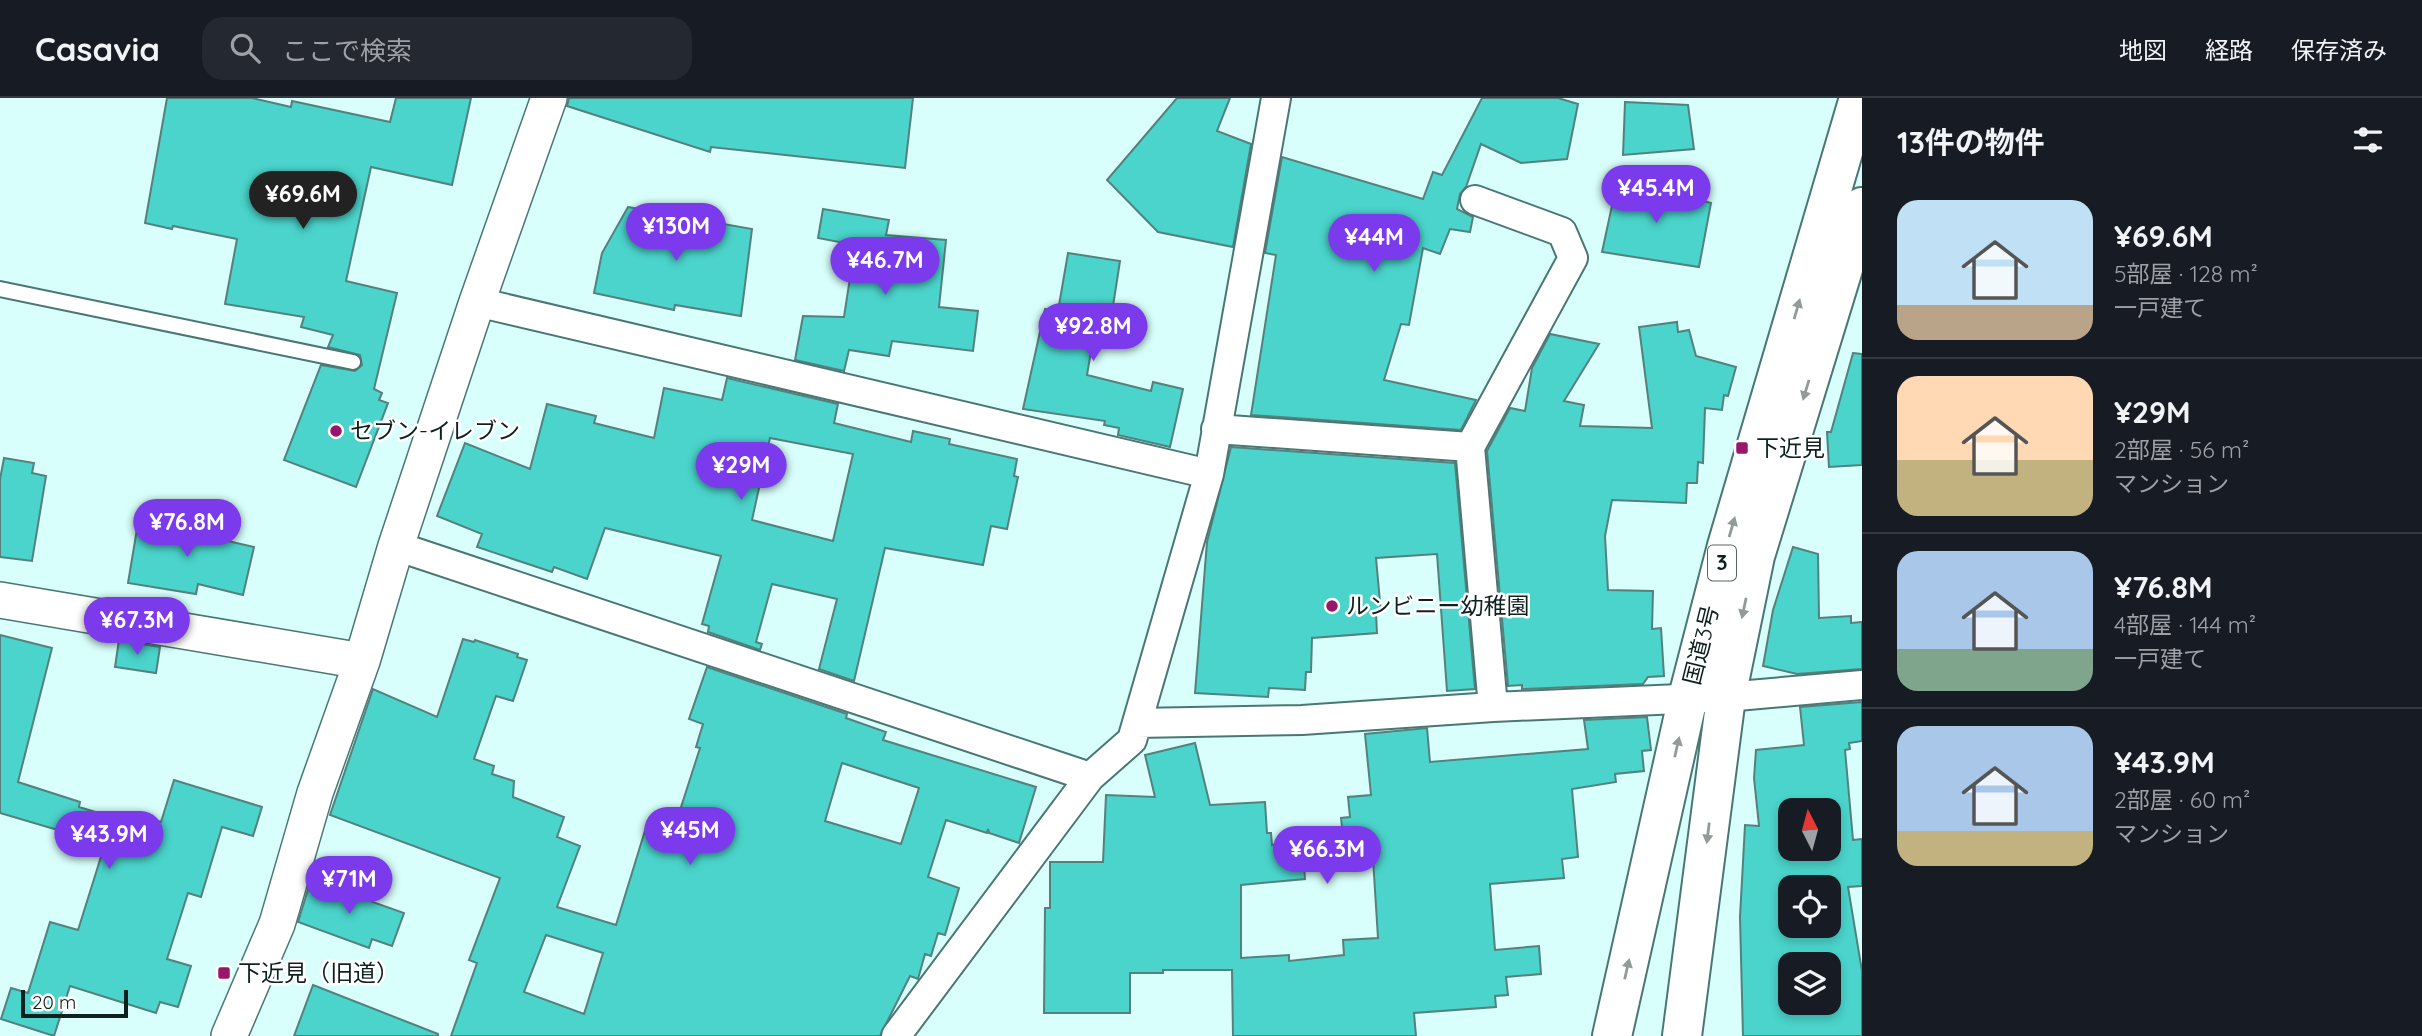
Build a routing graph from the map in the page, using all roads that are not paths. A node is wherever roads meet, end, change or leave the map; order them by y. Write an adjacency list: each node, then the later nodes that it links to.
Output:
1 (549, 98): 7 (street)
2 (1276, 98): 9 (street)
3 (1859, 98): 16 (highway, 国道3号 / 3, one-way to 3)
4 (1475, 200): 10 (street)
5 (1862, 207): 17 (highway, 国道3号 / 3, one-way to 17)
6 (0, 289): 8 (lane)
7 (477, 302): 11 (street); 12 (street)
8 (352, 362)
9 (1216, 429): 10 (street); 11 (street)
10 (1470, 447): 18 (street)
11 (1209, 474): 19 (street)
12 (396, 546): 14 (street); 20 (street)
13 (0, 600): 14 (street)
14 (362, 660): 21 (street)
15 (1862, 685): 17 (street)
16 (1688, 697): 17 (street); 18 (street); 23 (highway, 国道3号 / 3, one-way to 16)
17 (1726, 697): 24 (highway, 国道3号 / 3, one-way to 24)
18 (1493, 707): 19 (street)
19 (1137, 723): 20 (street)
20 (1090, 777): 22 (street)
21 (229, 1036)
22 (896, 1036)
23 (1612, 1036)
24 (1682, 1036)

